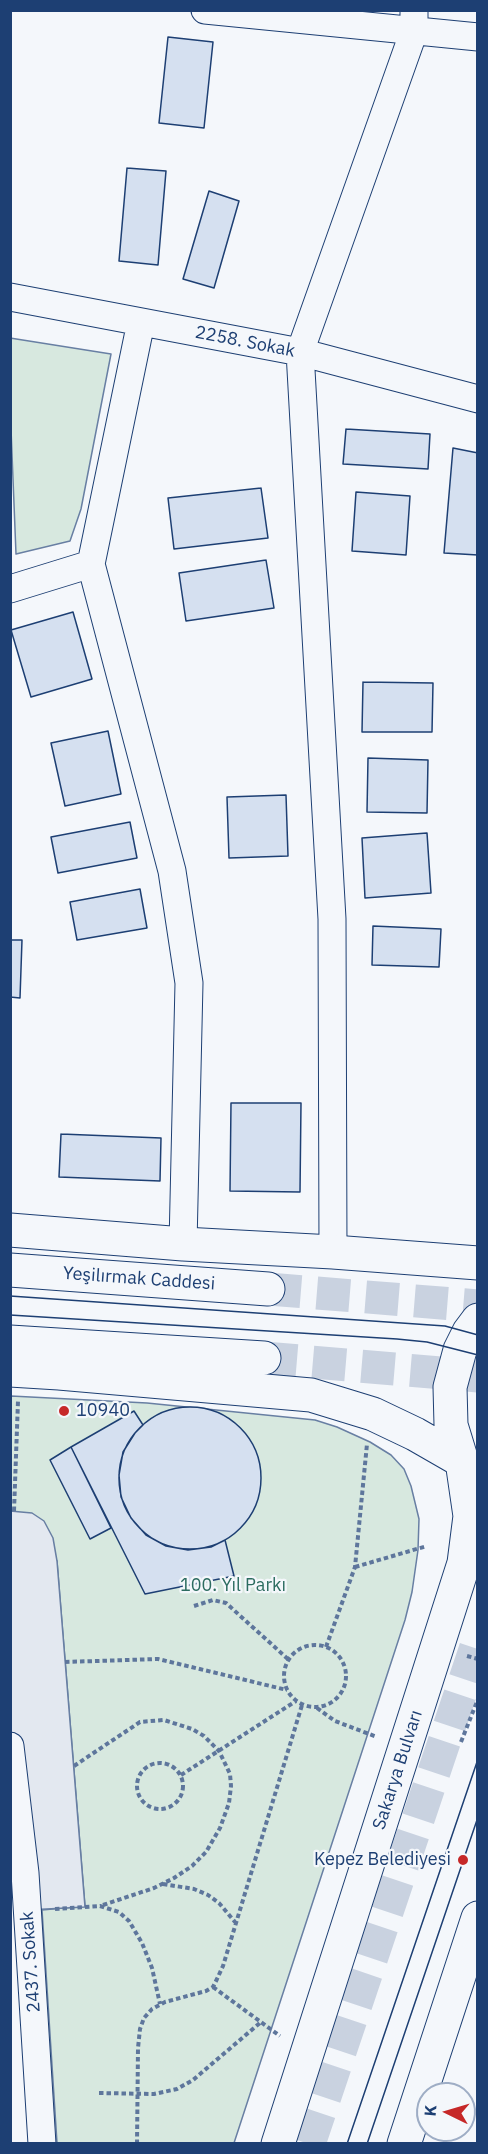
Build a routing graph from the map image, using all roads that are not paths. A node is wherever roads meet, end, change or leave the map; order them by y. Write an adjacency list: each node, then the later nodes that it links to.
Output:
1 (205, 10): 2 (street)
2 (414, 21): 3 (street); 6 (street)
3 (477, 37)
4 (10, 297): 5 (street, 2258. Sokak)
5 (141, 322): 6 (street, 2258. Sokak); 8 (street)
6 (300, 352): 7 (street, 2258. Sokak); 12 (street)
7 (477, 399)
8 (91, 564): 9 (street); 11 (street)
9 (10, 590)
10 (10, 1230): 11 (main road)
11 (183, 1244): 12 (main road)
12 (333, 1252): 13 (main road)
13 (477, 1263)
14 (10, 1270): 15 (main road, Yeşilırmak Caddesi)
15 (268, 1289)
16 (477, 1320): 20 (main road, Sakarya Bulvarı)
17 (10, 1342): 18 (main road)
18 (264, 1358)
19 (15, 1384): 20 (main road)
20 (470, 1473): 25 (main road, Sakarya Bulvarı)
21 (10, 1746): 22 (street, 2437. Sokak)
22 (17, 1857): 24 (street, 2437. Sokak)
23 (477, 1918): 26 (main road)
24 (42, 2144)
25 (278, 2144)
26 (404, 2144)

